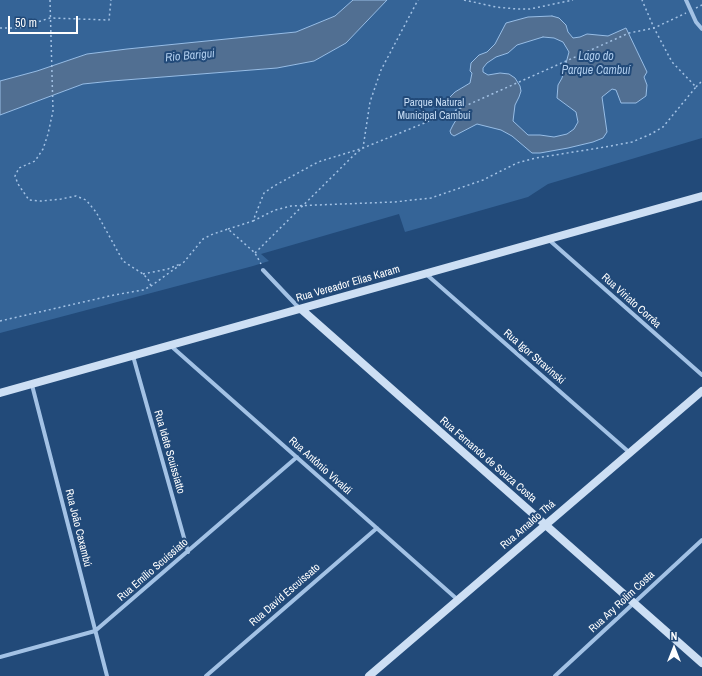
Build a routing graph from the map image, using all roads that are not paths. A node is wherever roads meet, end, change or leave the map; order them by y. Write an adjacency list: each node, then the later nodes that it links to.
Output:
1 (686, 0): 2 (street)
2 (702, 29)
3 (702, 196): 4 (main road, Rua Vereador Elias Karam)
4 (548, 239): 6 (main road, Rua Vereador Elias Karam); 10 (street, Rua Viriato Corrêa)
5 (263, 270): 7 (street, Rua Fernando de Souza Costa)
6 (426, 274): 7 (main road, Rua Vereador Elias Karam); 14 (street, Rua Igor Stravinski)
7 (301, 309): 8 (main road, Rua Vereador Elias Karam); 16 (main road, Rua Fernando de Souza Costa)
8 (171, 345): 9 (main road, Rua Vereador Elias Karam); 15 (street, Rua Antônio Vivaldi)
9 (133, 356): 11 (main road, Rua Vereador Elias Karam); 19 (street, Rua Idete Scuissiatto)
10 (702, 375)
11 (32, 384): 13 (main road, Rua Vereador Elias Karam); 22 (street, Rua João Caxambú)
12 (702, 391): 14 (main road, Rua Arnaldo Thá)
13 (0, 393)
14 (630, 453): 16 (main road, Rua Arnaldo Thá)
15 (297, 457): 17 (street, Rua Antônio Vivaldi); 19 (street, Rua Emílio Scuissiato)
16 (546, 525): 20 (main road, Rua Arnaldo Thá); 21 (main road, Rua Fernando de Souza Costa)
17 (377, 528): 20 (street, Rua Antônio Vivaldi); 26 (street, Rua David Escuissato)
18 (702, 540): 21 (street, Rua Ary Rolim Costa)
19 (188, 552): 22 (street, Rua Emílio Scuissiato)
20 (458, 600): 27 (main road, Rua Arnaldo Thá)
21 (634, 603): 24 (main road, Rua Fernando de Souza Costa); 28 (street, Rua Ary Rolim Costa)
22 (95, 631): 23 (street, Rua Emílio Scuissiato); 25 (street, Rua João Caxambú)
23 (0, 657)
24 (702, 663)
25 (107, 676)
26 (206, 676)
27 (369, 676)
28 (555, 676)

